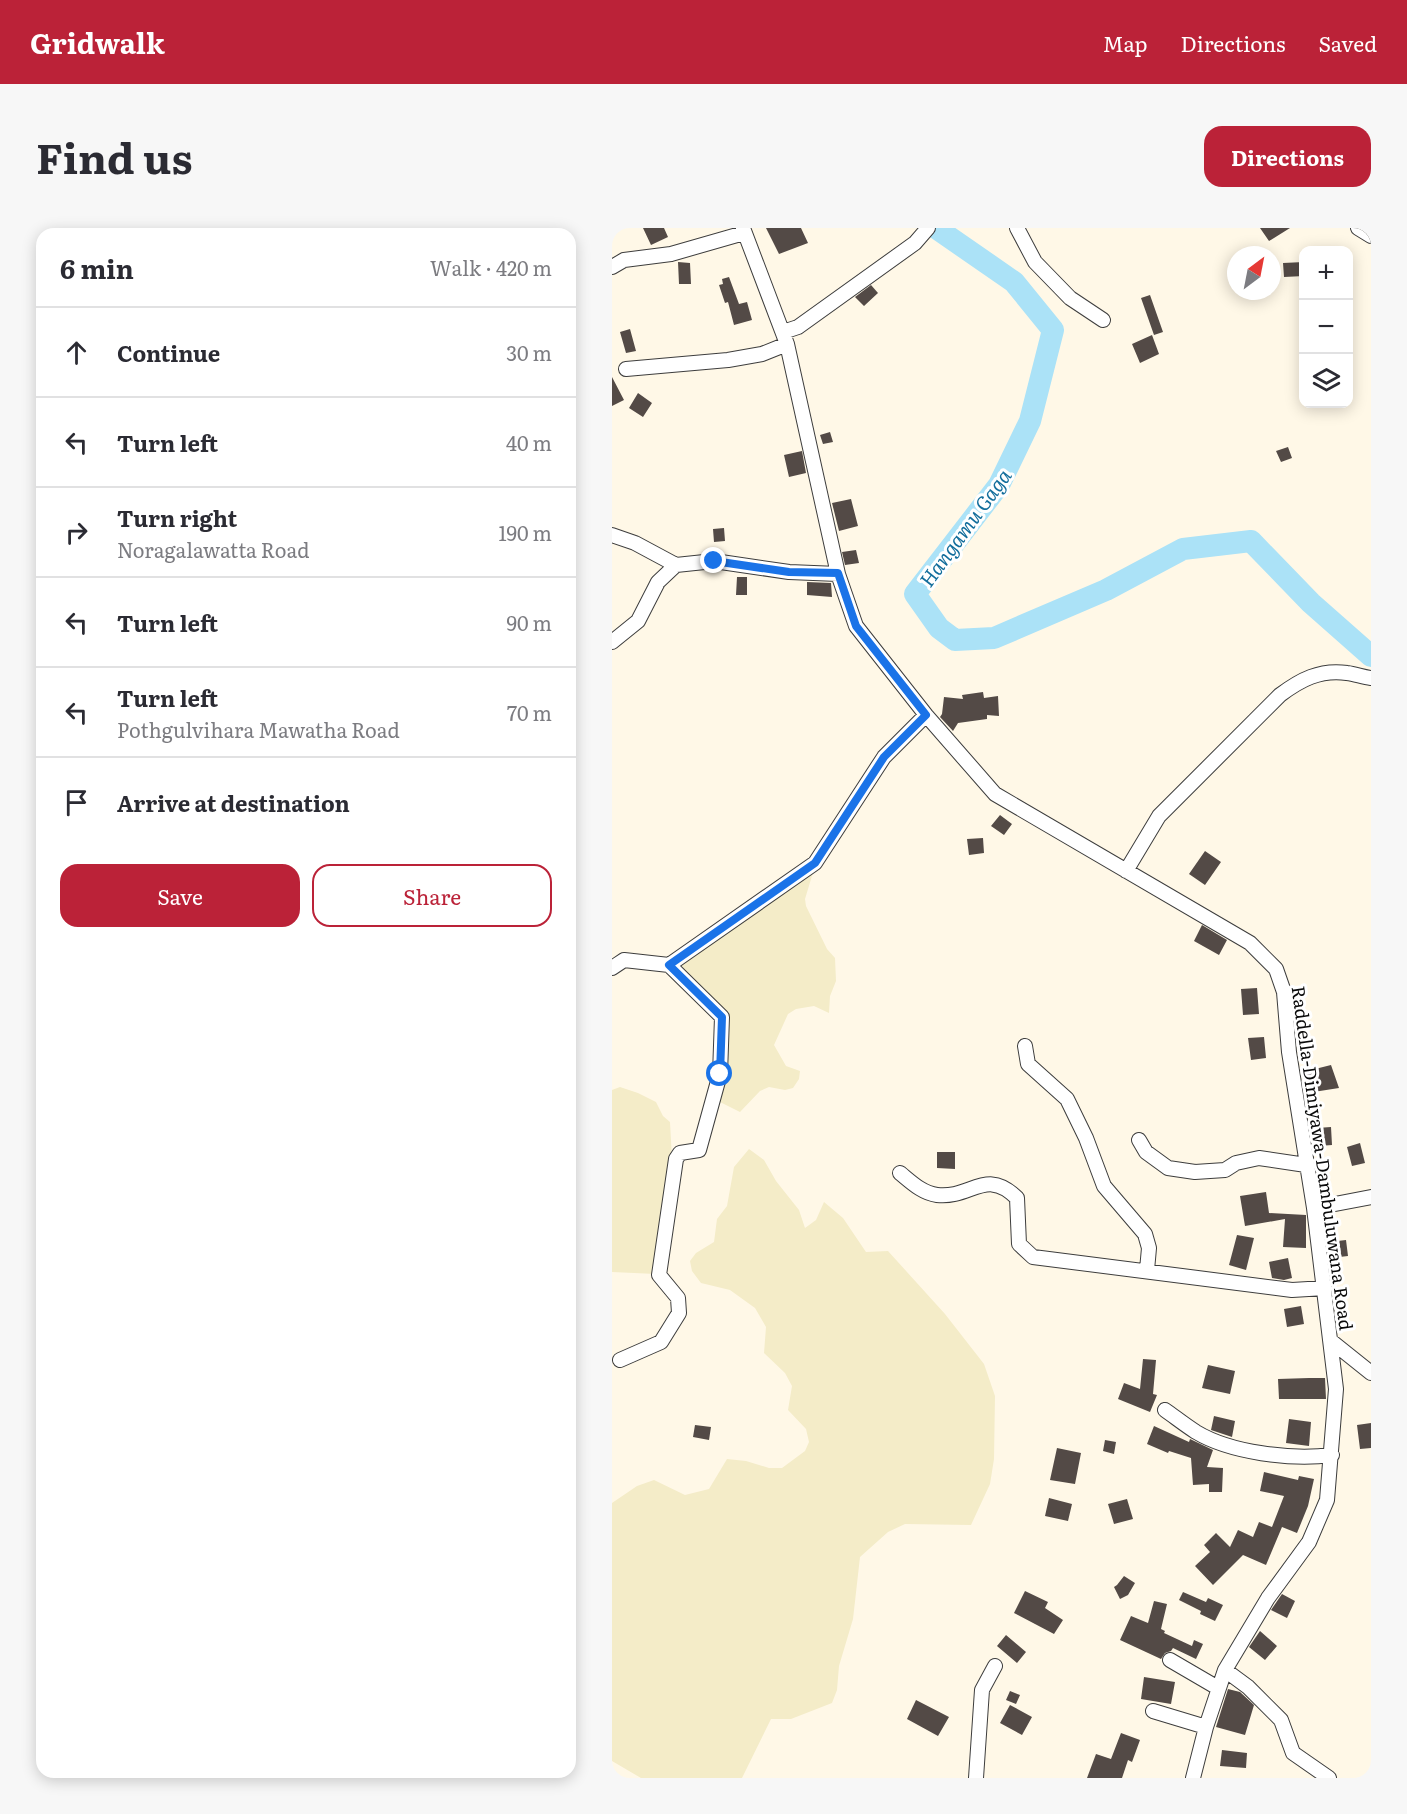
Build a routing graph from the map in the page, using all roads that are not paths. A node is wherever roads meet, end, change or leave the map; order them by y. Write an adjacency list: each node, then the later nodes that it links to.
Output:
1 (928, 228): 8 (street)
2 (1017, 228): 7 (street)
3 (1358, 228): 5 (street)
4 (743, 231): 6 (street); 8 (street, Raddella-Dimiyawa-Dambuluwana Road)
5 (1371, 236)
6 (612, 267)
7 (1103, 320)
8 (785, 338): 9 (street); 12 (street, Raddella-Dimiyawa-Dambuluwana Road)
9 (626, 369)
10 (612, 535): 11 (street)
11 (676, 565): 12 (street); 13 (street)
12 (838, 573): 15 (street, Raddella-Dimiyawa-Dambuluwana Road)
13 (612, 642)
14 (1371, 678): 16 (street)
15 (926, 715): 16 (street, Raddella-Dimiyawa-Dambuluwana Road); 17 (street)
16 (1126, 871): 21 (street, Raddella-Dimiyawa-Dambuluwana Road)
17 (669, 965): 18 (street); 28 (street)
18 (612, 968)
19 (1025, 1046): 25 (street)
20 (1139, 1140): 21 (street)
21 (1306, 1165): 24 (street, Raddella-Dimiyawa-Dambuluwana Road)
22 (900, 1173): 25 (street)
23 (1371, 1197): 24 (street)
24 (1314, 1209): 26 (street, Raddella-Dimiyawa-Dambuluwana Road)
25 (1147, 1270): 26 (street)
26 (1325, 1288): 27 (street, Raddella-Dimiyawa-Dambuluwana Road)
27 (1331, 1341): 29 (street); 31 (street, Raddella-Dimiyawa-Dambuluwana Road)
28 (621, 1360)
29 (1371, 1373)
30 (1165, 1410): 31 (street)
31 (1332, 1455): 34 (street, Raddella-Dimiyawa-Dambuluwana Road)
32 (1170, 1660): 35 (street)
33 (995, 1666): 38 (street)
34 (1225, 1670): 35 (street, Raddella-Dimiyawa-Dambuluwana Road); 40 (street)
35 (1218, 1688): 37 (street, Raddella-Dimiyawa-Dambuluwana Road)
36 (1153, 1711): 37 (street)
37 (1206, 1727): 39 (street, Raddella-Dimiyawa-Dambuluwana Road)
38 (976, 1778)
39 (1193, 1778)
40 (1329, 1778)

